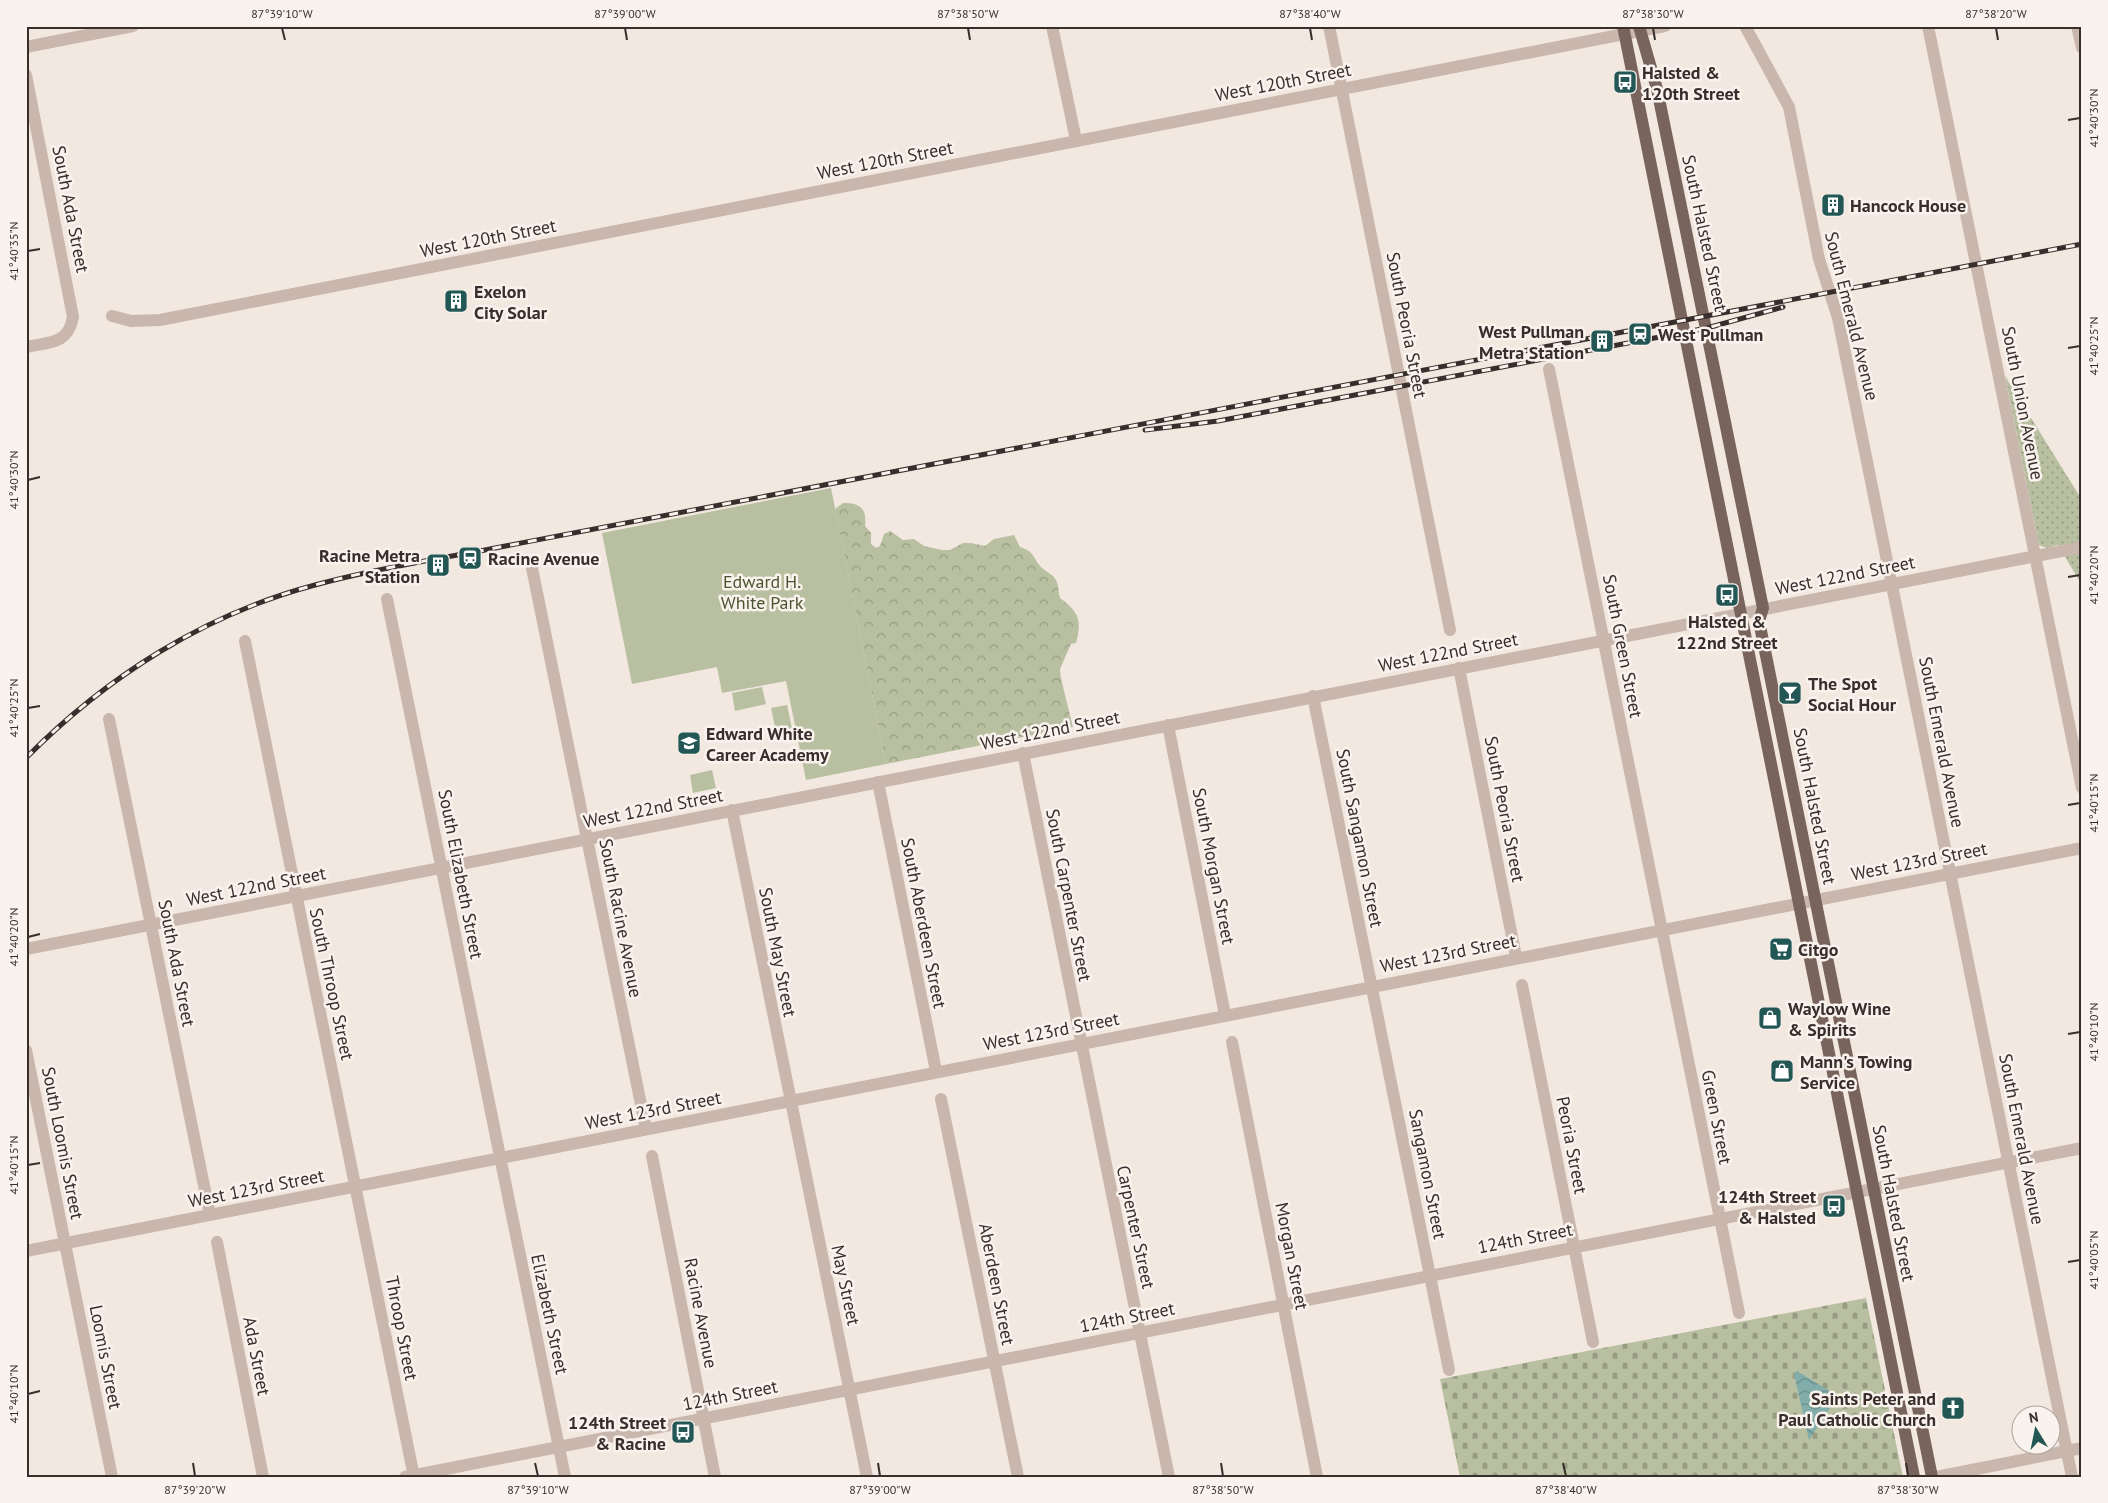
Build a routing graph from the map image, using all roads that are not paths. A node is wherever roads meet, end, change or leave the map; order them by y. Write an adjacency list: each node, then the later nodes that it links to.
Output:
1 (133, 26): 10 (street)
2 (1052, 26): 14 (street)
3 (1329, 26): 13 (street, South Peoria Street)
4 (1665, 26): 8 (street, West 120th Street)
5 (1745, 26): 21 (street, South Emerald Avenue)
6 (1928, 26): 19 (street, South Union Avenue)
7 (2077, 26): 11 (street)
8 (1639, 29): 9 (street, West 120th Street); 23 (main road, South Halsted Street)
9 (1624, 30): 13 (street, West 120th Street); 24 (main road, South Halsted Street)
10 (26, 47)
11 (2082, 48)
12 (26, 76): 16 (street, South Ada Street)
13 (1341, 88): 14 (street, West 120th Street); 25 (street, South Peoria Street)
14 (1076, 140): 15 (street, West 120th Street)
15 (112, 316)
16 (26, 347)
17 (1549, 370): 26 (street, South Green Street)
18 (2082, 547): 19 (street, West 122nd Street)
19 (2036, 556): 21 (street, West 122nd Street); 34 (street, South Union Avenue)
20 (532, 568): 36 (street, South Racine Avenue)
21 (1892, 584): 23 (street, West 122nd Street); 39 (street, South Emerald Avenue)
22 (388, 599): 38 (street, South Elizabeth Street)
23 (1763, 608): 24 (street, West 122nd Street); 41 (main road, South Halsted Street)
24 (1742, 612): 26 (street, West 122nd Street); 42 (main road, South Halsted Street)
25 (1450, 630)
26 (1604, 639): 28 (street, West 122nd Street); 44 (street, South Green Street)
27 (245, 641): 40 (street, South Throop Street)
28 (1459, 668): 29 (street, West 122nd Street); 46 (street, South Peoria Street)
29 (1313, 696): 31 (street, West 122nd Street); 48 (street, South Sangamon Street)
30 (110, 719): 43 (street, South Ada Street)
31 (1168, 725): 32 (street, West 122nd Street); 49 (street, South Morgan Street)
32 (1024, 753): 33 (street, West 122nd Street); 51 (street, South Carpenter Street)
33 (878, 782): 35 (street, West 122nd Street); 53 (street, South Aberdeen Street)
34 (2082, 788)
35 (732, 810): 36 (street, West 122nd Street); 55 (street, South May Street)
36 (587, 839): 38 (street, West 122nd Street); 56 (street, South Racine Avenue)
37 (2082, 848): 39 (street, West 123rd Street)
38 (442, 868): 40 (street, West 122nd Street); 59 (street, South Elizabeth Street)
39 (1950, 873): 41 (street, West 123rd Street); 60 (street, South Emerald Avenue)
40 (296, 896): 43 (street, West 122nd Street); 61 (street, South Throop Street)
41 (1815, 899): 42 (street, West 123rd Street); 62 (main road, South Halsted Street)
42 (1799, 902): 44 (street, West 123rd Street); 63 (main road, South Halsted Street)
43 (151, 924): 45 (street, West 122nd Street); 64 (street, South Ada Street)
44 (1662, 929): 46 (street, West 123rd Street); 65 (street, Green Street)
45 (26, 949)
46 (1516, 957): 48 (street, West 123rd Street)
47 (1522, 985): 68 (street, Peoria Street)
48 (1372, 986): 49 (street, West 123rd Street); 70 (street, Sangamon Street)
49 (1225, 1015): 51 (street, West 123rd Street)
50 (1232, 1042): 71 (street, Morgan Street)
51 (1081, 1044): 53 (street, West 123rd Street); 73 (street, Carpenter Street)
52 (26, 1050): 67 (street, South Loomis Street)
53 (936, 1071): 55 (street, West 123rd Street)
54 (942, 1099): 75 (street, Aberdeen Street)
55 (790, 1100): 56 (street, West 123rd Street); 77 (street, May Street)
56 (646, 1129): 59 (street, West 123rd Street)
57 (2082, 1148): 60 (street, 124th Street)
58 (652, 1156): 78 (street, Racine Avenue)
59 (500, 1158): 61 (street, West 123rd Street); 79 (street, Elizabeth Street)
60 (2009, 1162): 62 (street, 124th Street); 81 (street, South Emerald Avenue)
61 (356, 1186): 64 (street, West 123rd Street); 82 (street, Throop Street)
62 (1873, 1188): 63 (street, 124th Street); 92 (main road, South Halsted Street)
63 (1856, 1191): 65 (street, 124th Street); 91 (main road, South Halsted Street)
64 (210, 1215): 67 (street, West 123rd Street)
65 (1720, 1218): 68 (street, 124th Street); 72 (street, Green Street)
66 (217, 1242): 84 (street, Ada Street)
67 (65, 1243): 69 (street, West 123rd Street); 83 (street, Loomis Street)
68 (1574, 1246): 70 (street, 124th Street); 74 (street, Peoria Street)
69 (26, 1251)
70 (1430, 1275): 71 (street, 124th Street); 76 (street, Sangamon Street)
71 (1284, 1303): 73 (street, 124th Street); 90 (street, Morgan Street)
72 (1739, 1313)
73 (1140, 1332): 75 (street, 124th Street); 89 (street, Carpenter Street)
74 (1593, 1342)
75 (994, 1361): 77 (street, 124th Street); 88 (street, Aberdeen Street)
76 (1449, 1370)
77 (849, 1389): 78 (street, 124th Street); 87 (street, May Street)
78 (704, 1418): 79 (street, 124th Street); 86 (street, Racine Avenue)
79 (559, 1446): 82 (street, 124th Street); 85 (street, Elizabeth Street)
80 (2082, 1448): 81 (street)
81 (2067, 1451): 93 (street); 94 (street, South Emerald Avenue)
82 (411, 1476)
83 (112, 1477)
84 (263, 1477)
85 (565, 1477)
86 (715, 1477)
87 (867, 1477)
88 (1018, 1477)
89 (1168, 1477)
90 (1317, 1477)
91 (1914, 1477)
92 (1932, 1477)
93 (1936, 1477)
94 (2072, 1477)

